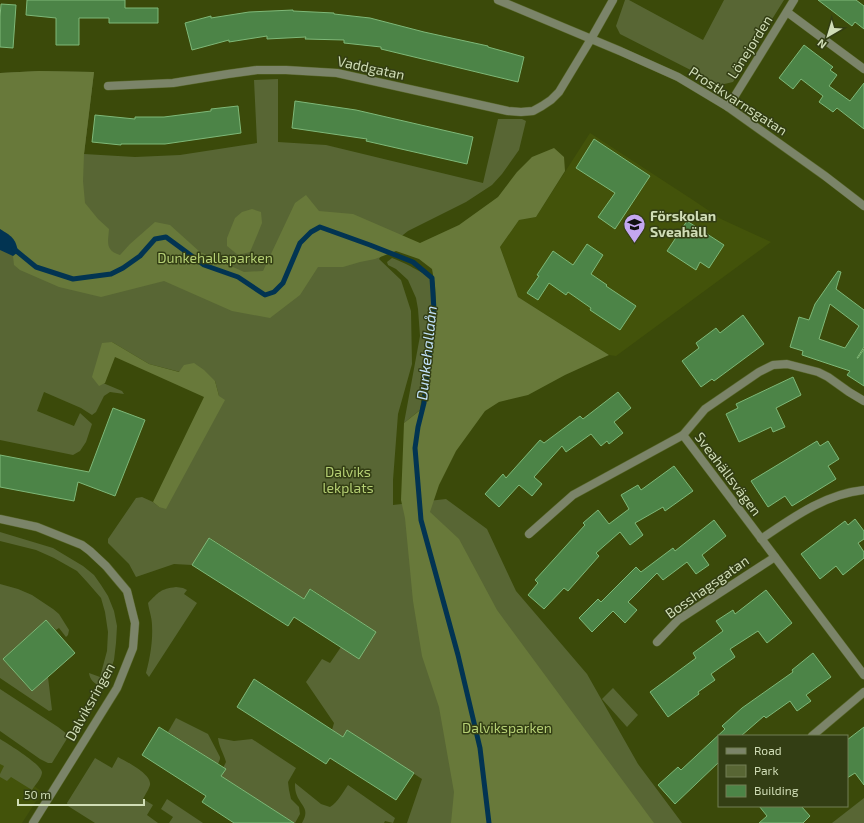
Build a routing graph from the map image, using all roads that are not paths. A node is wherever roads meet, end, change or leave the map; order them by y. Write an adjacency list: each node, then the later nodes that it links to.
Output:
1 (498, 0): 5 (street, Prostkvarnsgatan)
2 (612, 0): 5 (street, Vaddgatan)
3 (794, 0): 4 (street, Lönejorden)
4 (788, 12): 6 (street); 8 (street, Lönejorden)
5 (591, 39): 7 (street, Vaddgatan); 8 (street, Prostkvarnsgatan)
6 (864, 68)
7 (108, 86)
8 (728, 107): 9 (street, Prostkvarnsgatan)
9 (864, 206)
10 (864, 402): 11 (street)
11 (683, 435): 14 (street, Sveahällsvägen); 15 (street, Sveahällsvägen)
12 (864, 490): 15 (street)
13 (0, 519): 21 (street, Dalviksringen)
14 (529, 534)
15 (761, 539): 16 (street, Sveahällsvägen)
16 (774, 558): 17 (street, Bosshagsgatan); 18 (street, Sveahällsvägen)
17 (657, 642)
18 (864, 675)
19 (864, 692): 20 (street)
20 (813, 735)
21 (33, 823)

